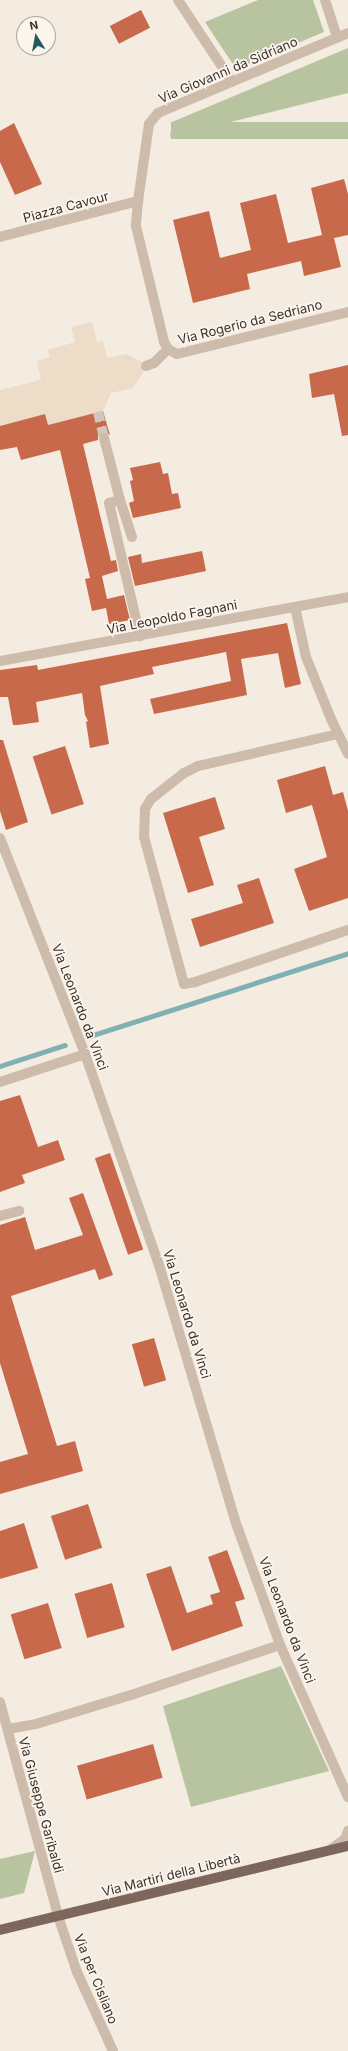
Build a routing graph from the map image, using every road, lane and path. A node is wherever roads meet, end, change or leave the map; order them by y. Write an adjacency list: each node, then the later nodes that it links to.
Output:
1 (178, 0): 5 (street)
2 (325, 0): 4 (street)
3 (348, 33): 4 (street, Via Giovanni da Sidriano)
4 (338, 38): 5 (street, Via Giovanni da Sidriano)
5 (232, 82): 6 (street, Via Giovanni da Sidriano)
6 (138, 201): 7 (street, Piazza Cavour); 9 (street, Via Giovanni da Sidriano)
7 (0, 237)
8 (348, 312): 9 (street, Via Rogerio da Sedriano)
9 (166, 345): 10 (street)
10 (146, 366)
11 (104, 438): 12 (street)
12 (120, 500): 13 (street); 16 (street)
13 (132, 537)
14 (348, 597): 15 (street, Via Leopoldo Fagnani)
15 (295, 607): 16 (street, Via Leopoldo Fagnani); 18 (street)
16 (140, 636): 17 (street, Via Leopoldo Fagnani)
17 (0, 661)
18 (338, 734): 19 (street); 21 (street)
19 (348, 754)
20 (0, 838): 22 (street, Via Leonardo da Vinci)
21 (348, 930)
22 (85, 1054): 23 (street); 26 (street, Via Leonardo da Vinci)
23 (0, 1082)
24 (20, 1211): 25 (street)
25 (0, 1216)
26 (280, 1645): 28 (street); 29 (street, Via Leonardo da Vinci)
27 (1, 1709): 28 (street, Via Giuseppe Garibaldi)
28 (8, 1729): 33 (street, Via Giuseppe Garibaldi)
29 (348, 1797)
30 (348, 1831): 32 (street)
31 (348, 1846): 32 (main road, Via Martiri della Libertà)
32 (327, 1851): 33 (main road, Via Martiri della Libertà)
33 (58, 1916): 34 (main road, Via Martiri della Libertà); 35 (street, Via per Cisliano)
34 (0, 1930)
35 (112, 2051)

